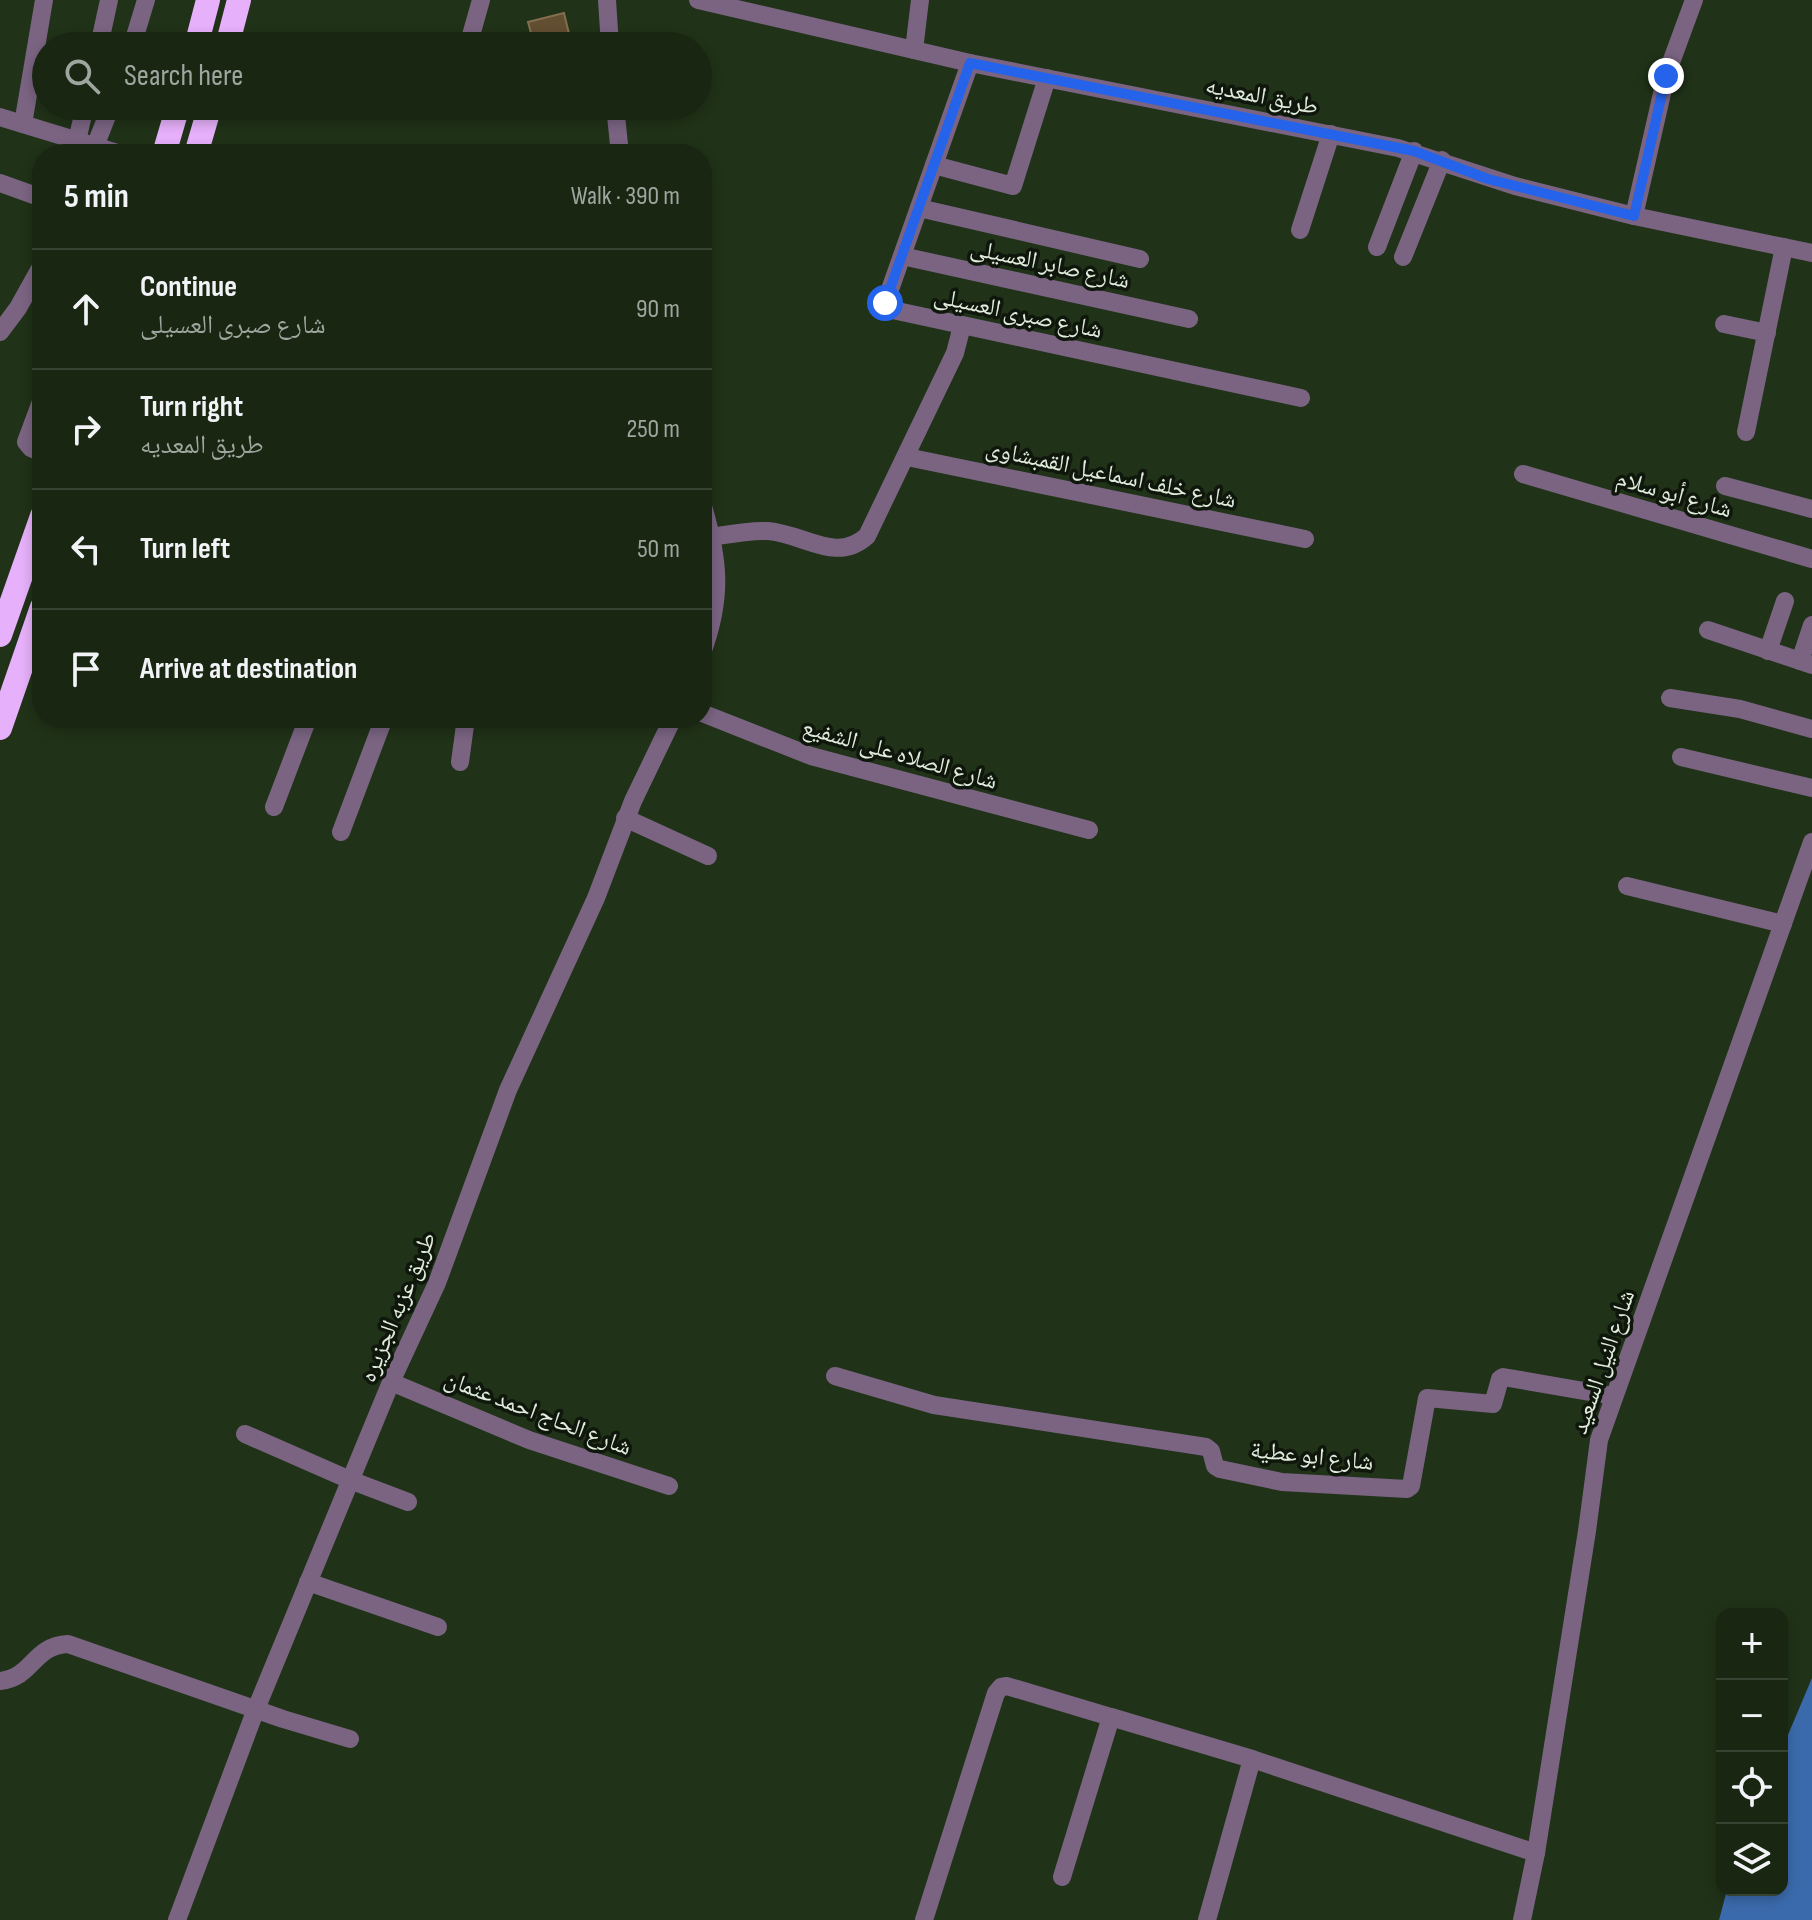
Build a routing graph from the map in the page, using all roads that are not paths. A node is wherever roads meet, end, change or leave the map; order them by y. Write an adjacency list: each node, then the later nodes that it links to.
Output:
1 (44, 0): 11 (street)
2 (109, 0): 12 (street)
3 (146, 0): 13 (street)
4 (208, 0): 14 (highway)
5 (239, 0): 15 (highway)
6 (481, 0): 16 (street)
7 (607, 0): 17 (street)
8 (698, 0): 18 (street, طريق المعديه)
9 (920, 0): 18 (street)
10 (1694, 0): 42 (street)
11 (39, 32)
12 (102, 32)
13 (136, 32)
14 (200, 32)
15 (231, 32)
16 (472, 32)
17 (609, 32)
18 (914, 50): 19 (street, طريق المعديه)
19 (970, 63): 21 (street, طريق المعديه); 38 (street, شارع صبرى العسيلى)
20 (32, 71): 28 (street)
21 (1047, 78): 29 (street, طريق المعديه); 38 (street)
22 (0, 117): 28 (street)
23 (86, 120): 31 (street)
24 (103, 120): 32 (street)
25 (174, 120): 33 (highway)
26 (206, 120): 34 (highway)
27 (616, 120): 35 (street)
28 (23, 124): 30 (street)
29 (1331, 134): 36 (street, طريق المعديه); 43 (street)
30 (80, 144)
31 (88, 144)
32 (90, 144)
33 (167, 144)
34 (199, 144)
35 (619, 144)
36 (1414, 151): 37 (street, طريق المعديه); 44 (street)
37 (1442, 160): 42 (street, طريق المعديه); 48 (street)
38 (934, 165): 41 (street, شارع صبرى العسيلى)
39 (0, 183): 40 (street)
40 (32, 194)
41 (919, 208): 47 (street, شارع صبرى العسيلى); 49 (street)
42 (1634, 216): 45 (street, طريق المعديه)
43 (1300, 230)
44 (1377, 247)
45 (1784, 247): 46 (street, طريق المعديه); 55 (street)
46 (1812, 253)
47 (902, 256): 51 (street, شارع صابر العسيلى); 53 (street, شارع صبرى العسيلى)
48 (1403, 257)
49 (1140, 259)
50 (32, 283): 54 (street)
51 (1189, 319)
52 (1724, 324): 55 (street)
53 (962, 326): 56 (street, شارع صبرى العسيلى); 60 (street)
54 (0, 332)
55 (1767, 333): 58 (street)
56 (1301, 398)
57 (32, 426): 59 (street)
58 (1746, 432)
59 (32, 448)
60 (907, 457): 64 (street); 65 (street, شارع خلف اسماعيل القمبشاوى)
61 (1523, 474): 67 (street, شارع أبو سلام)
62 (1725, 486): 63 (street)
63 (1812, 509)
64 (712, 537): 68 (street)
65 (1305, 539)
66 (32, 540): 70 (highway)
67 (1812, 559)
68 (712, 577)
69 (1785, 601): 75 (street)
70 (4, 609): 73 (highway)
71 (1812, 625): 76 (street)
72 (1708, 630): 75 (street)
73 (0, 635)
74 (32, 636): 79 (highway)
75 (1768, 651): 76 (street)
76 (1806, 663)
77 (1670, 698): 84 (street)
78 (712, 717): 90 (street, شارع الصلاه على الشفيع)
79 (0, 728)
80 (304, 728): 88 (street)
81 (380, 728): 91 (street)
82 (465, 728): 86 (street)
83 (668, 728): 89 (street, طريق عزبه الجزيره)
84 (1812, 729)
85 (1681, 757): 87 (street)
86 (460, 762)
87 (1812, 788)
88 (274, 807)
89 (625, 818): 93 (street); 97 (street, طريق عزبه الجزيره)
90 (1089, 830)
91 (341, 832)
92 (1812, 842): 95 (street, شارع النيل السعيد)
93 (708, 856)
94 (1627, 886): 95 (street)
95 (1783, 924): 98 (street, شارع النيل السعيد)
96 (835, 1376): 98 (street, شارع ابو عطية)
97 (391, 1382): 100 (street, طريق عزبه الجزيره); 101 (street, شارع الحاج احمد عثمان)
98 (1613, 1396): 110 (street, شارع النيل السعيد)
99 (245, 1434): 100 (street)
100 (350, 1480): 102 (street); 103 (street, طريق عزبه الجزيره)
101 (669, 1486)
102 (408, 1502)
103 (308, 1582): 104 (street); 106 (street, طريق عزبه الجزيره)
104 (438, 1627)
105 (0, 1681): 106 (street)
106 (256, 1709): 108 (street); 112 (street, طريق عزبه الجزيره)
107 (1111, 1717): 109 (street); 111 (street); 113 (street)
108 (350, 1739)
109 (1252, 1759): 110 (street); 114 (street)
110 (1536, 1853): 115 (street, شارع النيل السعيد)
111 (1062, 1877)
112 (177, 1920)
113 (924, 1920)
114 (1207, 1920)
115 (1522, 1920)

